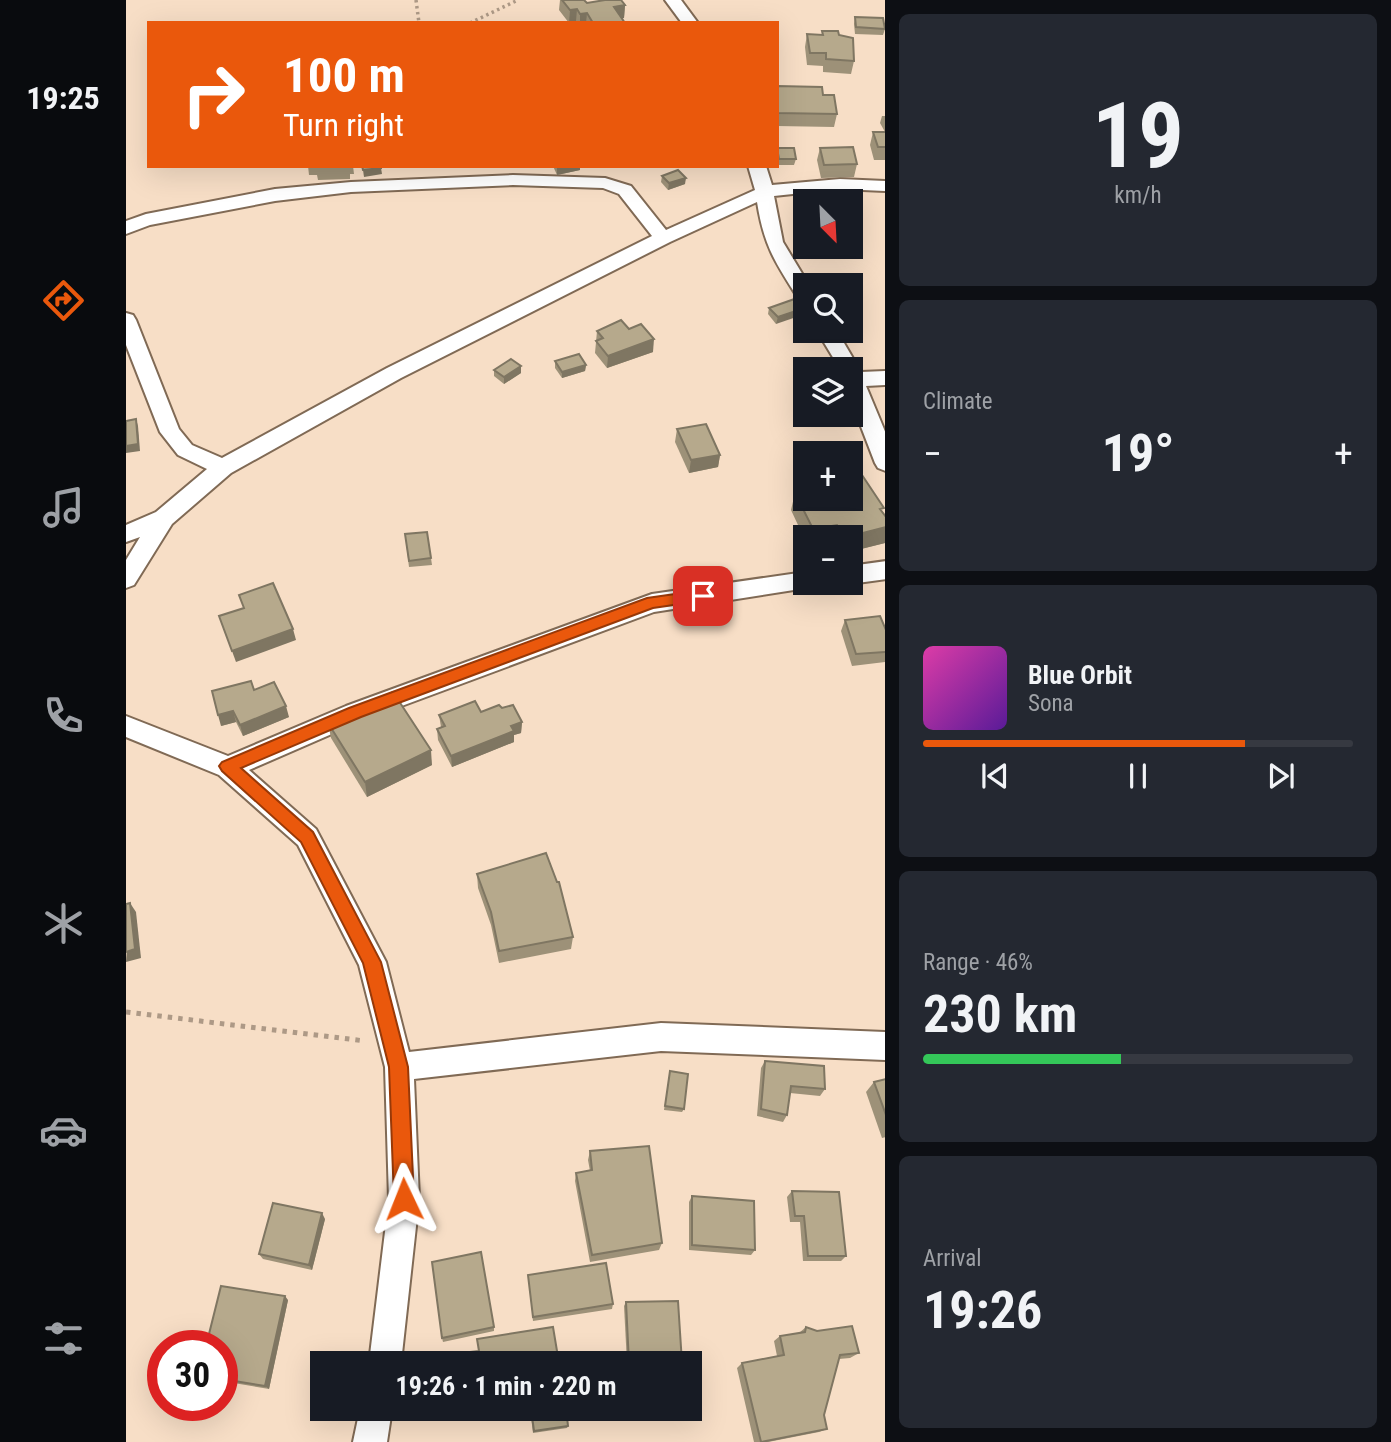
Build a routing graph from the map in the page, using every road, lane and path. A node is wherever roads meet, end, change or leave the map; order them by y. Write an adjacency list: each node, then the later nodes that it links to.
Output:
1 (416, 0): 4 (path)
2 (518, 0): 5 (path)
3 (673, 0): 6 (street)
4 (419, 21)
5 (474, 21)
6 (689, 21)
7 (758, 168): 9 (street)
8 (885, 186): 9 (street)
9 (763, 194): 11 (street); 12 (street)
10 (126, 228): 11 (street)
11 (663, 238): 18 (street)
12 (793, 275)
13 (126, 320): 18 (street)
14 (863, 375): 15 (street)
15 (885, 378)
16 (863, 403): 17 (street)
17 (885, 463)
18 (223, 467): 19 (street)
19 (164, 518): 20 (street); 23 (street)
20 (126, 534)
21 (885, 570): 22 (street)
22 (863, 573)
23 (126, 579)
24 (793, 583): 26 (street)
25 (126, 726): 26 (street)
26 (228, 766): 29 (street)
27 (126, 1012): 29 (path)
28 (885, 1046): 29 (street)
29 (397, 1056): 30 (street)
30 (386, 1351)
31 (374, 1421): 32 (street)
32 (370, 1442)

